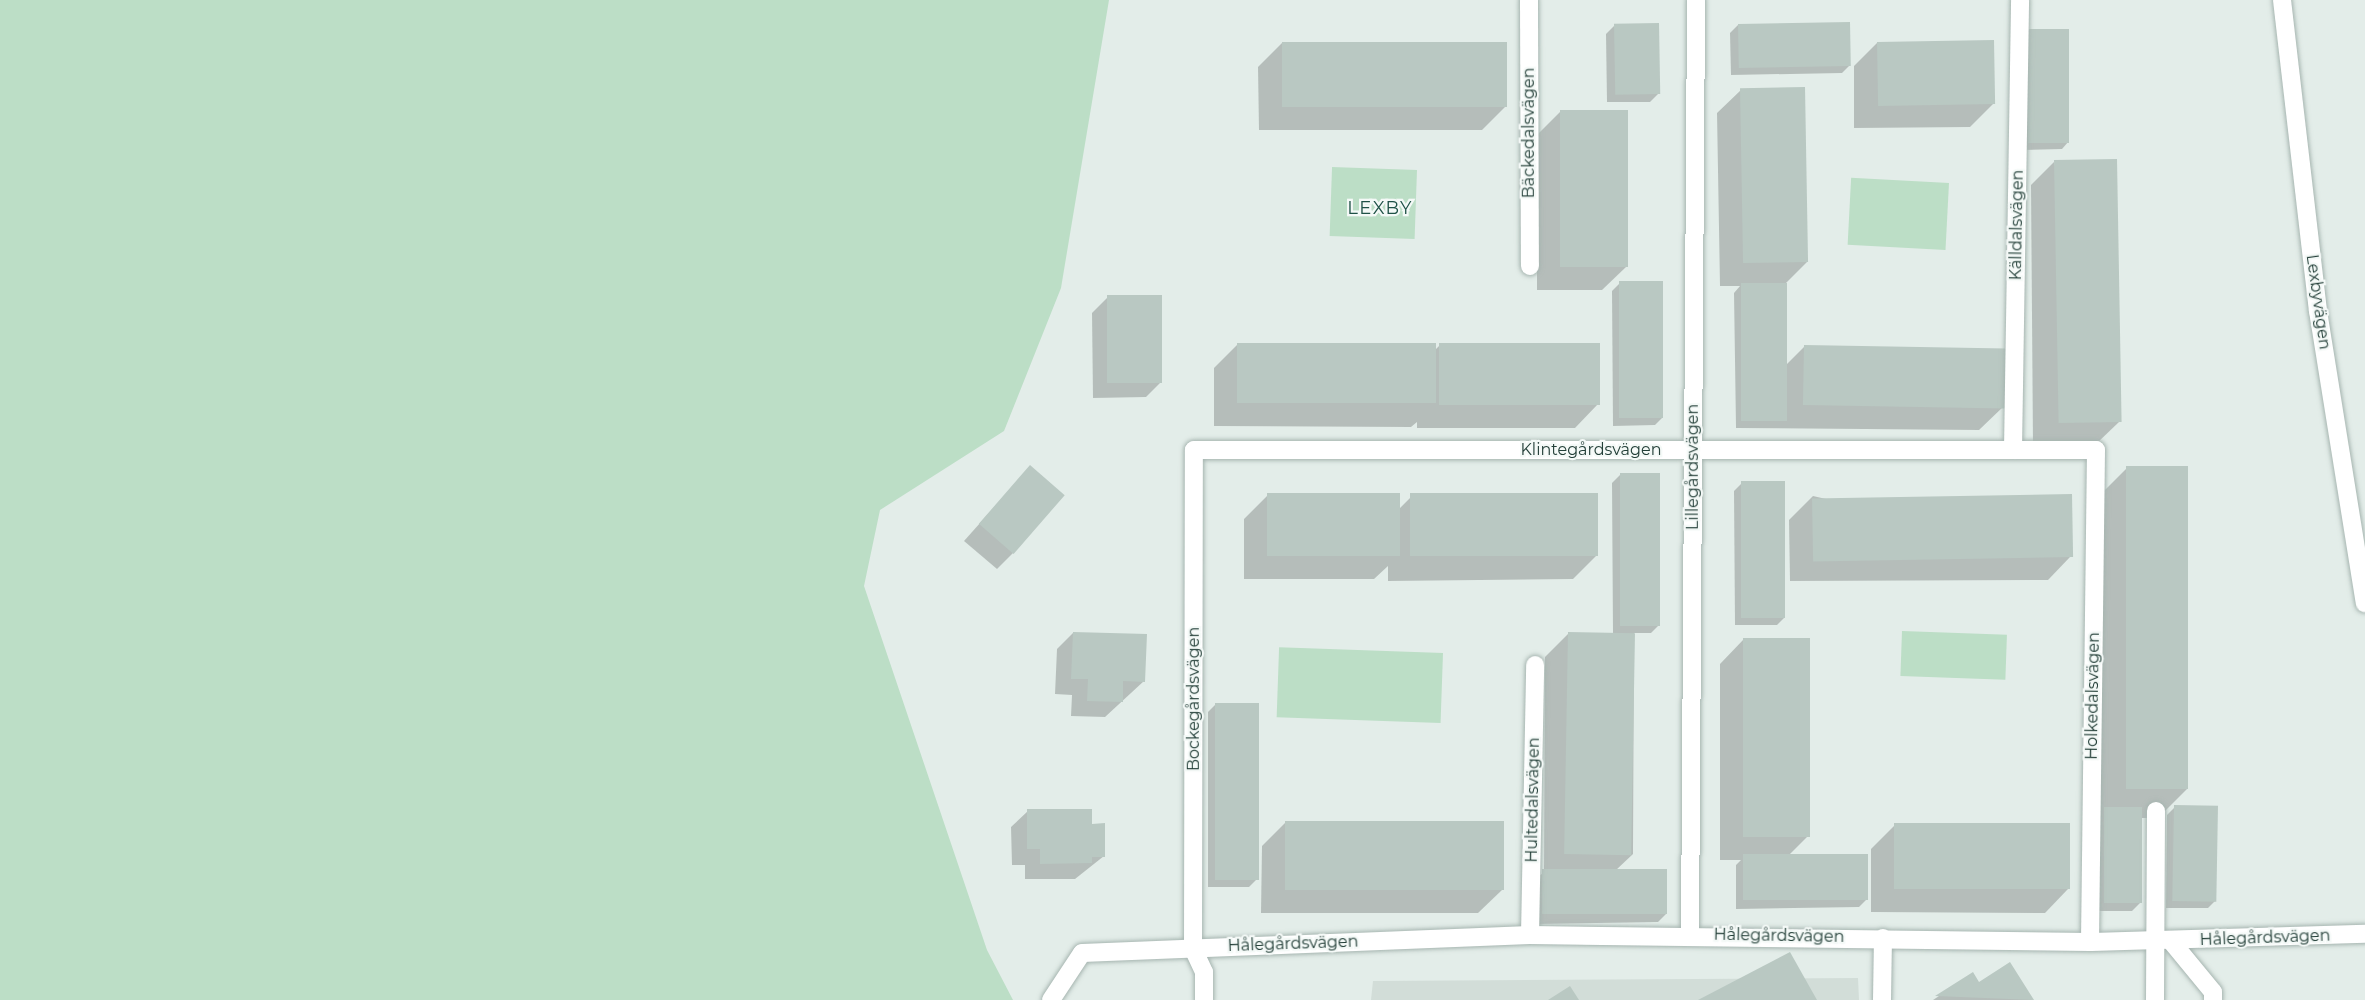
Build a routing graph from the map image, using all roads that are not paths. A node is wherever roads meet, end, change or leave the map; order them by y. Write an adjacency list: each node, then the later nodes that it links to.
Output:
1 (1529, 0): 5 (street, Bäckedalsvägen)
2 (1696, 0): 7 (street, Lillegårdsvägen)
3 (2020, 0): 8 (street, Källdalsvägen)
4 (2282, 0): 10 (street, Lexbyvägen)
5 (1530, 266)
6 (1194, 450): 7 (street, Klintegårdsvägen); 19 (street, Bockegårdsvägen)
7 (1693, 450): 8 (street, Klintegårdsvägen); 13 (street, Lillegårdsvägen)
8 (2013, 450): 9 (street, Klintegårdsvägen)
9 (2096, 450): 18 (street, Holkedalsvägen)
10 (2365, 603)
11 (1535, 664): 15 (street, Hultedalsvägen)
12 (2156, 811): 17 (street)
13 (1690, 934): 15 (street, Hålegårdsvägen); 16 (street, Hålegårdsvägen)
14 (2365, 934): 17 (street, Hålegårdsvägen)
15 (1530, 935): 19 (street, Hålegårdsvägen)
16 (1883, 938): 18 (street, Hålegårdsvägen); 22 (street)
17 (2163, 941): 18 (street, Hålegårdsvägen); 23 (street); 24 (street)
18 (2090, 942)
19 (1193, 948): 20 (street, Hålegårdsvägen); 21 (street)
20 (1051, 1000)
21 (1204, 1000)
22 (1882, 1000)
23 (2155, 1000)
24 (2213, 1000)

